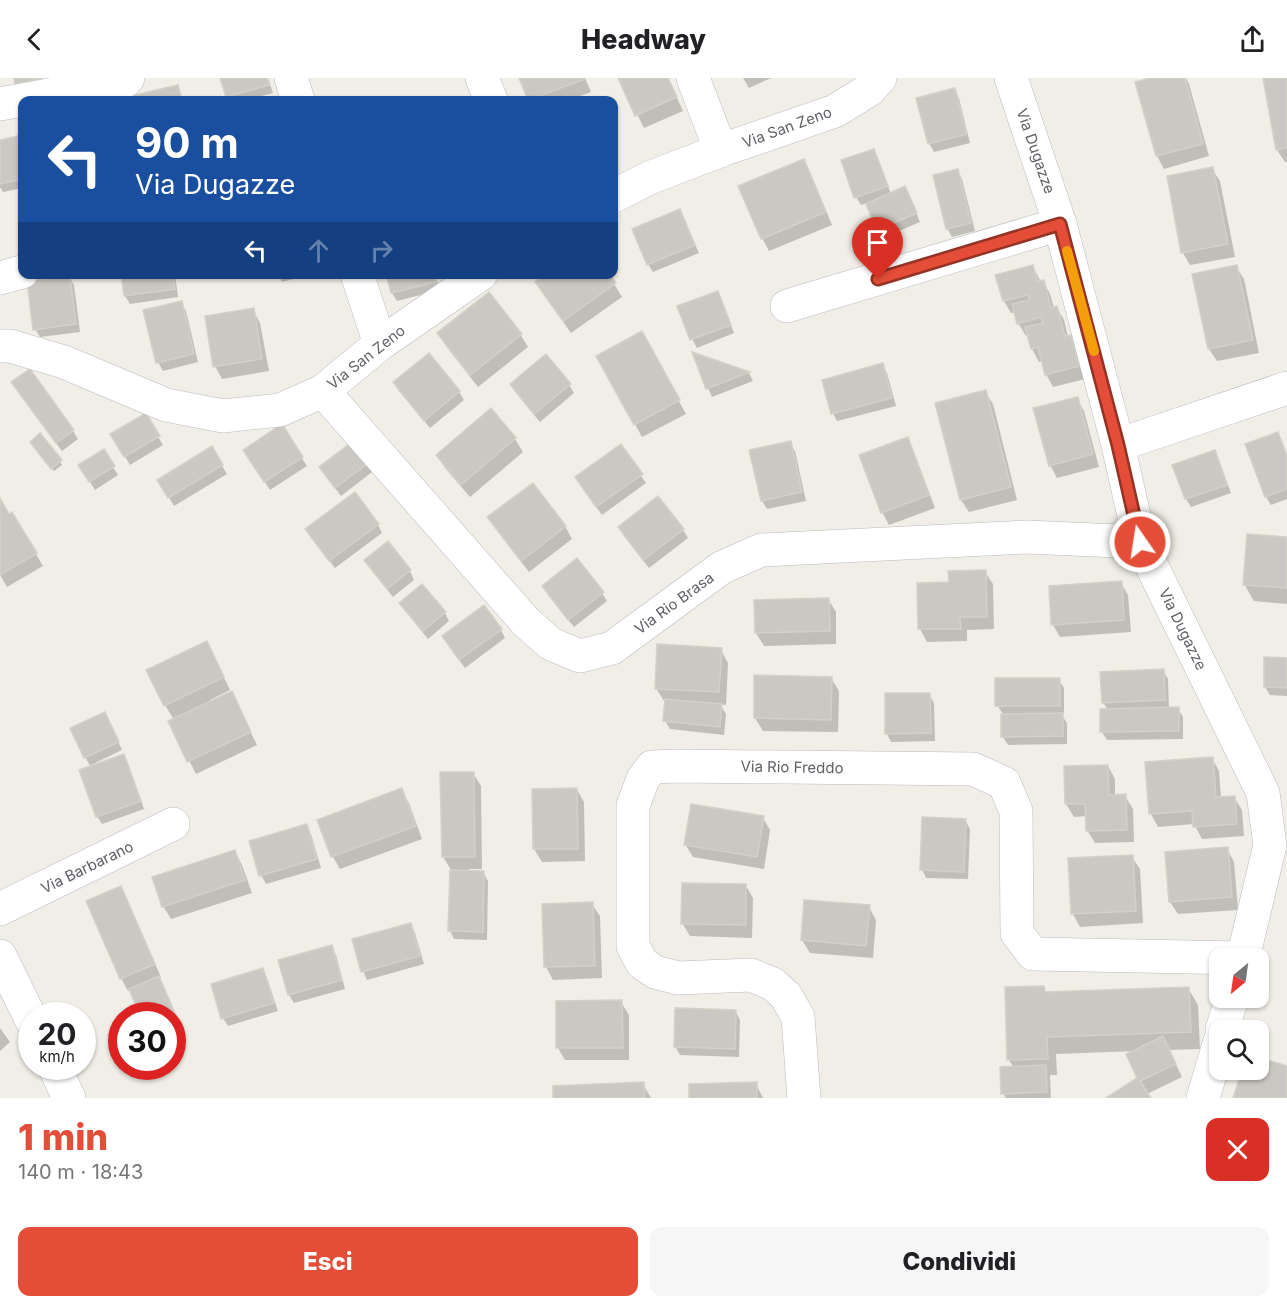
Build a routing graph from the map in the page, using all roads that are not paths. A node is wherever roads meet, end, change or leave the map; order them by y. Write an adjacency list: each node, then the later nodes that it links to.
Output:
1 (128, 78): 7 (street)
2 (291, 78): 8 (street)
3 (482, 78): 9 (street)
4 (693, 78): 12 (street)
5 (880, 78): 12 (street, Via San Zeno)
6 (1011, 78): 14 (street, Via Dugazze)
7 (43, 96)
8 (297, 96)
9 (489, 96)
10 (18, 101): 11 (street)
11 (0, 104)
12 (721, 151): 13 (street, Via San Zeno)
13 (618, 194)
14 (1060, 224): 19 (street); 24 (street, Via Dugazze)
15 (18, 273): 16 (street)
16 (0, 278)
17 (359, 279): 20 (street)
18 (474, 279): 20 (street, Via San Zeno)
19 (787, 306)
20 (380, 344): 23 (street, Via San Zeno)
21 (0, 346): 23 (street, Via San Zeno)
22 (1287, 388): 24 (street)
23 (323, 391): 25 (street, Via Rio Brasa)
24 (1118, 445): 25 (street, Via Dugazze)
25 (1140, 542): 26 (street, Via Dugazze)
26 (1275, 792): 29 (street, Via Dugazze)
27 (173, 824): 28 (street, Via Barbarano)
28 (0, 909)
29 (1245, 948)
30 (0, 956): 32 (street)
31 (1209, 957): 36 (street, Via Rio Freddo)
32 (23, 1002)
33 (1209, 1078): 37 (street)
34 (61, 1080): 35 (street)
35 (69, 1098)
36 (804, 1098)
37 (1203, 1098)

